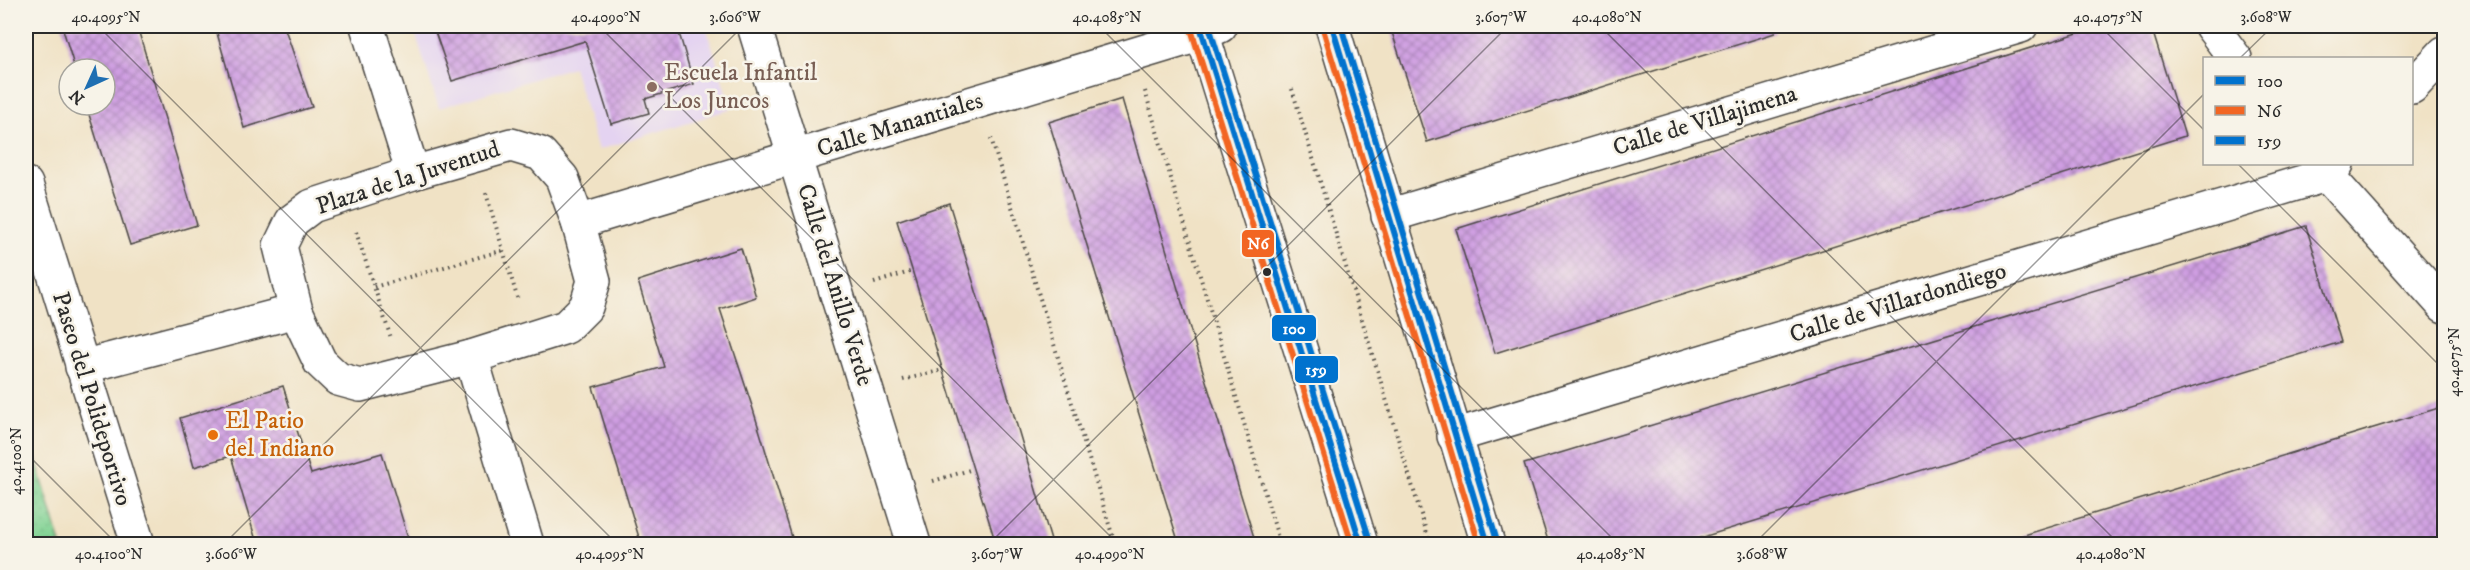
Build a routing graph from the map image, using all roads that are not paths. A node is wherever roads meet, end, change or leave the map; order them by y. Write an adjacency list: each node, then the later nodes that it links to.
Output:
1 (367, 26): 12 (street)
2 (754, 26): 10 (street, Calle del Anillo Verde)
3 (1332, 26): 14 (street)
4 (2021, 26): 14 (street, Calle de Villajimena)
5 (2211, 26): 8 (street)
6 (1207, 28): 10 (street, Calle Manantiales); 24 (street)
7 (2445, 53): 9 (street)
8 (2234, 57)
9 (2413, 86)
10 (795, 156): 15 (street, Calle Manantiales); 23 (street, Calle del Anillo Verde)
11 (2327, 167): 16 (street); 20 (street, Calle de Villardondiego)
12 (413, 173): 15 (street, Plaza de la Juventud); 17 (street, Plaza de la Juventud)
13 (26, 184): 19 (street, Paseo del Polideportivo)
14 (1388, 216): 20 (street)
15 (578, 222): 18 (street, Plaza de la Juventud)
16 (2445, 306)
17 (296, 311): 18 (street, Plaza de la Juventud); 19 (street)
18 (471, 357): 22 (street)
19 (82, 366): 21 (street, Paseo del Polideportivo)
20 (1454, 436): 25 (street)
21 (138, 544)
22 (527, 544)
23 (914, 544)
24 (1361, 544)
25 (1488, 544)

